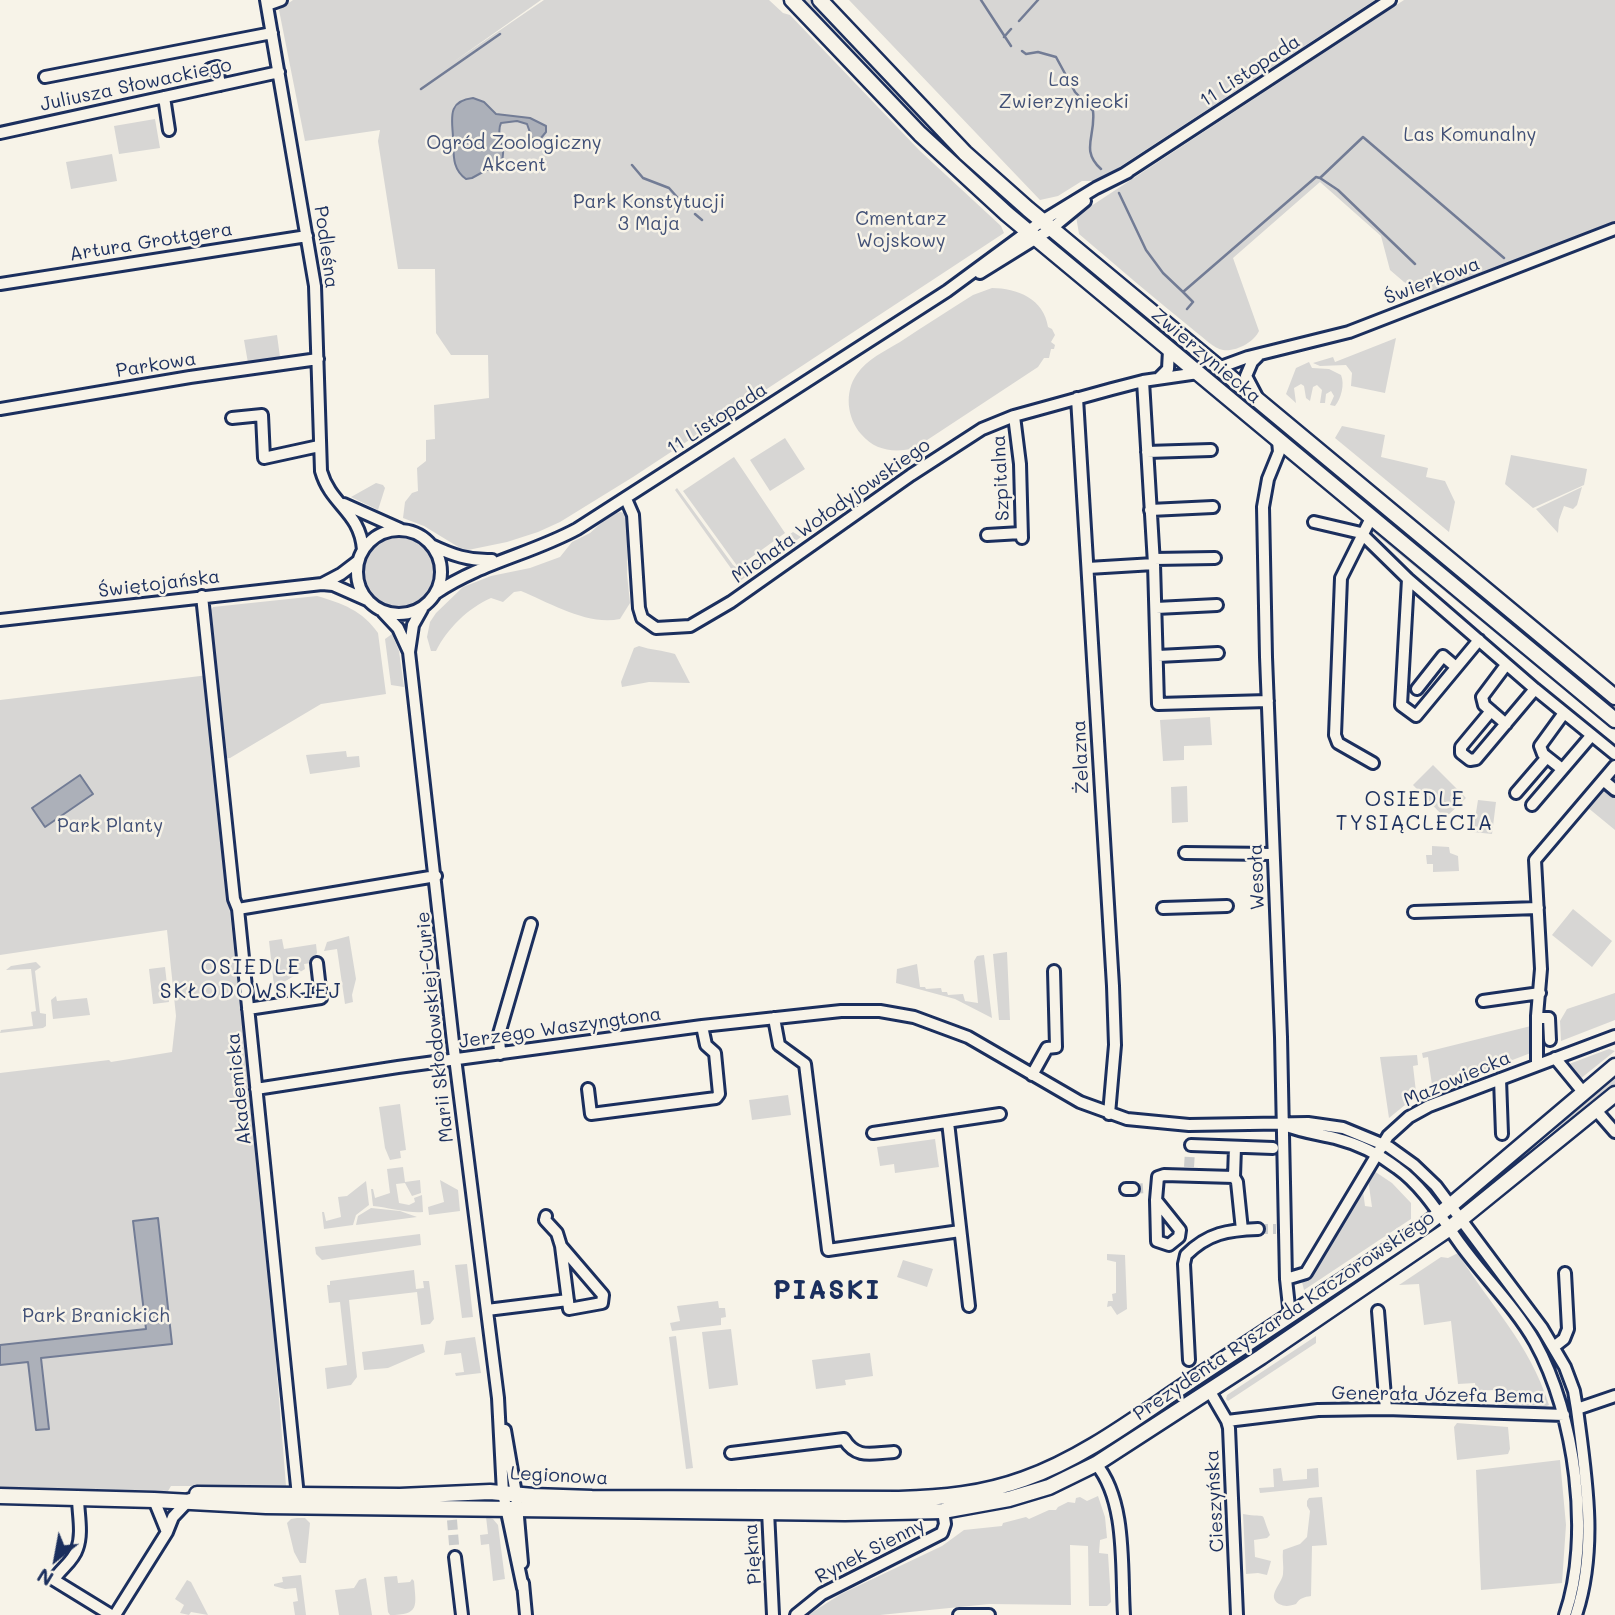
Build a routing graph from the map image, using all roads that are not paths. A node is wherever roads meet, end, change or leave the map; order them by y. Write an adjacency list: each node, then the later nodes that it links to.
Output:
1 (281, 0): 5 (street)
2 (792, 0): 18 (main road, Zwierzyniecka)
3 (821, 0): 16 (main road, Zwierzyniecka)
4 (1390, 0): 14 (street, 11 Listopada)
5 (267, 3): 6 (street, Podleśna)
6 (272, 33): 8 (street, Podleśna); 9 (street)
7 (210, 69): 10 (street)
8 (279, 72): 10 (street, Juliusza Słowackiego); 19 (street, Podleśna)
9 (45, 77)
10 (220, 85): 11 (street, Juliusza Słowackiego)
11 (164, 97): 12 (street); 13 (street, Juliusza Słowackiego)
12 (169, 130)
13 (0, 132)
14 (1128, 172): 15 (street, 11 Listopada); 16 (street, 11 Listopada)
15 (1065, 219): 16 (street, 11 Listopada); 20 (street)
16 (1047, 225): 18 (street, 11 Listopada); 20 (main road, Zwierzyniecka)
17 (1615, 229): 25 (street, Świerkowa)
18 (1031, 235): 23 (main road, Zwierzyniecka); 41 (street, 11 Listopada)
19 (307, 236): 21 (street, Artura Grottgera); 26 (street, Podleśna)
20 (1070, 244): 22 (main road, Zwierzyniecka)
21 (0, 284)
22 (1147, 308): 23 (main road); 27 (main road, Zwierzyniecka)
23 (1133, 320): 24 (main road, Zwierzyniecka)
24 (1169, 350): 28 (main road, Zwierzyniecka); 29 (street)
25 (1258, 356): 27 (street, Świerkowa); 32 (street)
26 (318, 359): 33 (street, Parkowa); 37 (street, Podleśna)
27 (1219, 368): 32 (main road, Zwierzyniecka)
28 (1198, 373): 29 (street, Michała Wołodyjowskiego); 36 (main road, Zwierzyniecka)
29 (1158, 379): 30 (street, Michała Wołodyjowskiego)
30 (1143, 381): 31 (street, Michała Wołodyjowskiego); 39 (street)
31 (1076, 398): 34 (street, Michała Wołodyjowskiego); 55 (street, Żelazna)
32 (1264, 405): 56 (main road, Zwierzyniecka)
33 (0, 409)
34 (1014, 416): 41 (street, Michała Wołodyjowskiego); 48 (street, Szpitalna)
35 (232, 418): 37 (street)
36 (1278, 440): 44 (main road, Zwierzyniecka); 77 (street, Wesoła)
37 (320, 446): 40 (street, Podleśna)
38 (1211, 450): 39 (street)
39 (1147, 452): 43 (street)
40 (335, 499): 46 (street); 50 (street, Podleśna)
41 (626, 499): 52 (street, 11 Listopada)
42 (1213, 507): 43 (street)
43 (1150, 510): 54 (street)
44 (1371, 518): 47 (street); 58 (main road, Zwierzyniecka)
45 (1314, 522): 47 (street)
46 (402, 530): 49 (street); 50 (street)
47 (1361, 533): 57 (street); 85 (street)
48 (987, 535)
49 (431, 545): 52 (street, 11 Listopada); 60 (street)
50 (363, 550): 53 (street)
51 (1215, 558): 54 (street)
52 (499, 560): 60 (street, 11 Listopada)
53 (358, 561): 59 (street, Świętojańska); 62 (street)
54 (1154, 562): 55 (street); 65 (street)
55 (1088, 568): 124 (street, Żelazna)
56 (1463, 570): 58 (main road); 76 (main road, Zwierzyniecka)
57 (1408, 579): 68 (street); 73 (street)
58 (1450, 583): 80 (main road, Zwierzyniecka)
59 (322, 584): 61 (street, Świętojańska); 62 (street, Świętojańska)
60 (436, 593): 64 (street)
61 (202, 596): 67 (street, Świętojańska); 98 (street, Akademicka)
62 (367, 600): 66 (street)
63 (1217, 605): 65 (street)
64 (422, 608): 66 (street); 69 (street, Marii Skłodowskiej-Curie)
65 (1156, 608): 71 (street)
66 (383, 612): 69 (street, Marii Skłodowskiej-Curie)
67 (0, 620)
68 (1479, 640): 72 (street); 73 (street)
69 (409, 652): 94 (street, Marii Skłodowskiej-Curie)
70 (1218, 653): 71 (street)
71 (1158, 656): 77 (street)
72 (1506, 665): 75 (street); 78 (street)
73 (1456, 667): 74 (street)
74 (1417, 689)
75 (1535, 689): 79 (street); 81 (street)
76 (1615, 697)
77 (1268, 701): 93 (street, Wesoła)
78 (1491, 711): 81 (street); 81 (street)
79 (1564, 713): 82 (street); 84 (street)
80 (1615, 720)
81 (1506, 724)
82 (1591, 736): 83 (street); 87 (street)
83 (1615, 754)
84 (1547, 757): 87 (street); 90 (street)
85 (1373, 763)
86 (1615, 766): 88 (street)
87 (1562, 769): 91 (street)
88 (1604, 780): 89 (street); 97 (street)
89 (1615, 790)
90 (1516, 793)
91 (1532, 805)
92 (1185, 853): 93 (street)
93 (1272, 854): 126 (street, Wesoła)
94 (436, 876): 98 (street); 113 (street, Marii Skłodowskiej-Curie)
95 (1227, 905): 96 (street)
96 (1163, 908)
97 (1538, 908): 99 (street); 103 (street)
98 (238, 909): 105 (street, Akademicka)
99 (1414, 912)
100 (531, 924): 111 (street)
101 (317, 964): 105 (street)
102 (1054, 971): 116 (street)
103 (1540, 993): 104 (street); 107 (street)
104 (1483, 1000)
105 (248, 1009): 118 (street, Akademicka)
106 (774, 1018): 108 (street, Jerzego Waszyngtona); 116 (street, Jerzego Waszyngtona); 140 (street)
107 (1537, 1018): 110 (street); 114 (street)
108 (702, 1026): 111 (street, Jerzego Waszyngtona); 119 (street)
109 (1615, 1036): 112 (street, Mazowiecka)
110 (1550, 1040)
111 (500, 1054): 113 (street, Jerzego Waszyngtona)
112 (1555, 1058): 114 (street, Mazowiecka); 120 (street)
113 (456, 1060): 118 (street, Jerzego Waszyngtona); 150 (street, Marii Skłodowskiej-Curie)
114 (1537, 1065): 117 (street, Mazowiecka)
115 (1615, 1066): 120 (main road, Prezydenta Ryszarda Kaczorowskiego)
116 (1032, 1075): 124 (street, Jerzego Waszyngtona)
117 (1500, 1079): 130 (street); 133 (street, Mazowiecka)
118 (256, 1089): 171 (street, Akademicka)
119 (588, 1089)
120 (1583, 1092): 136 (main road, Prezydenta Ryszarda Kaczorowskiego)
121 (1615, 1094): 122 (main road, Prezydenta Ryszarda Kaczorowskiego)
122 (1595, 1109): 128 (street); 138 (main road, Prezydenta Ryszarda Kaczorowskiego)
123 (1000, 1114): 125 (street)
124 (1109, 1114): 127 (street, Jerzego Waszyngtona)
125 (947, 1122): 129 (street); 140 (street)
126 (1282, 1124): 127 (street, Jerzego Waszyngtona); 133 (street, Jerzego Waszyngtona); 146 (street, Wesoła)
127 (1189, 1125): 131 (street)
128 (1615, 1132)
129 (873, 1133)
130 (1502, 1133)
131 (1235, 1147): 132 (street); 134 (street)
132 (1273, 1148)
133 (1380, 1150): 136 (street, Jerzego Waszyngtona); 146 (street, Mazowiecka)
134 (1234, 1177): 135 (street); 141 (street)
135 (1154, 1192): 135 (street)
136 (1446, 1210): 138 (street, Jerzego Waszyngtona); 148 (main road, Prezydenta Ryszarda Kaczorowskiego)
137 (546, 1216): 142 (street)
138 (1456, 1224): 144 (street); 145 (street); 156 (main road, Prezydenta Ryszarda Kaczorowskiego)
139 (1258, 1229): 141 (street)
140 (960, 1231): 149 (street)
141 (1239, 1232): 154 (street)
142 (561, 1246): 147 (street); 147 (street)
143 (1565, 1273): 153 (street)
144 (1502, 1274): 145 (street); 153 (street)
145 (1490, 1281): 161 (street)
146 (1287, 1283): 148 (street); 152 (street, Wesoła)
147 (568, 1300): 150 (street)
148 (1310, 1302): 152 (main road, Prezydenta Ryszarda Kaczorowskiego)
149 (970, 1306)
150 (487, 1310): 175 (street, Marii Skłodowskiej-Curie)
151 (1378, 1311): 159 (street)
152 (1290, 1315): 155 (main road, Prezydenta Ryszarda Kaczorowskiego)
153 (1555, 1346): 157 (street)
154 (1189, 1360)
155 (1207, 1371): 156 (main road); 163 (main road, Prezydenta Ryszarda Kaczorowskiego)
156 (1209, 1390): 162 (street, Cieszyńska); 166 (main road, Prezydenta Ryszarda Kaczorowskiego)
157 (1574, 1391): 160 (street); 161 (street)
158 (1615, 1396): 160 (street)
159 (1386, 1409): 161 (street, Generała Józefa Bema); 162 (street, Generała Józefa Bema)
160 (1577, 1409): 193 (street)
161 (1563, 1412): 192 (street)
162 (1227, 1421): 191 (street, Cieszyńska)
163 (1089, 1447): 166 (street); 167 (main road, Prezydenta Ryszarda Kaczorowskiego)
164 (894, 1452): 165 (street)
165 (731, 1453)
166 (1096, 1464): 168 (main road, Prezydenta Ryszarda Kaczorowskiego); 190 (street)
167 (1042, 1472): 168 (main road); 169 (main road, Prezydenta Ryszarda Kaczorowskiego)
168 (1049, 1487): 178 (main road, Prezydenta Ryszarda Kaczorowskiego)
169 (962, 1495): 176 (main road, Legionowa)
170 (0, 1496): 172 (main road, Legionowa)
171 (298, 1496): 173 (main road, Legionowa); 175 (main road, Legionowa)
172 (78, 1497): 174 (main road, Legionowa); 182 (street)
173 (190, 1499): 174 (main road, Legionowa); 175 (main road, Legionowa); 179 (street)
174 (154, 1500): 179 (street)
175 (510, 1501): 176 (main road, Legionowa); 177 (main road, Legionowa); 184 (street, Marii Skłodowskiej-Curie)
176 (845, 1506): 177 (main road, Legionowa); 178 (main road, Legionowa)
177 (768, 1511): 181 (street, Piękna)
178 (943, 1511): 187 (street, Rynek Sienny)
179 (167, 1532): 182 (street)
180 (455, 1557): 183 (street)
181 (773, 1594): 185 (street, Piękna); 186 (street, Piękna)
182 (113, 1615)
183 (462, 1615)
184 (526, 1615)
185 (773, 1615)
186 (782, 1615)
187 (796, 1615)
188 (959, 1615): 189 (street)
189 (988, 1615)
190 (1124, 1615)
191 (1237, 1615)
192 (1564, 1615)
193 (1576, 1615)

